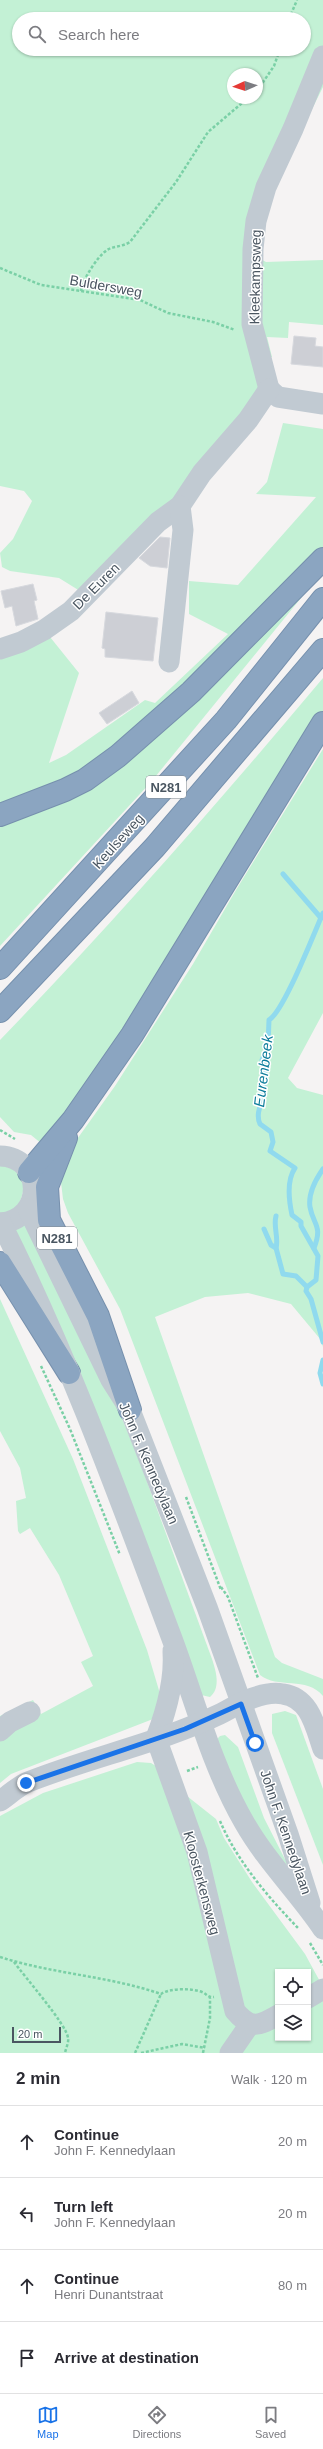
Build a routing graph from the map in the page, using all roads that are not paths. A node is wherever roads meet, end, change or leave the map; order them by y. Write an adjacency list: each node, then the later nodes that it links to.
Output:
1 (323, 56): 2 (street, Kleekampsweg)
2 (269, 389): 3 (street); 4 (street, De Euren)
3 (323, 404)
4 (180, 506): 7 (street, De Euren); 9 (street)
5 (323, 558): 11 (highway)
6 (323, 600): 12 (highway, Keulseweg / N281)
7 (0, 649)
8 (323, 650): 13 (highway, N281)
9 (169, 662)
10 (323, 723): 14 (highway, N281)
11 (0, 815)
12 (0, 968)
13 (0, 1011)
14 (73, 1120): 16 (highway, N281); 21 (highway, N281)
15 (0, 1156): 16 (street)
16 (29, 1172): 17 (street)
17 (28, 1209): 18 (street); 21 (street, John F. Kennedylaan)
18 (0, 1223): 20 (street, John F. Kennedylaan)
19 (0, 1263): 20 (highway)
20 (68, 1373): 22 (street, John F. Kennedylaan)
21 (130, 1410): 23 (street, John F. Kennedylaan)
22 (172, 1638): 25 (street, John F. Kennedylaan); 27 (street)
23 (241, 1704): 25 (street); 28 (street); 30 (street, John F. Kennedylaan)
24 (30, 1712): 26 (street)
25 (202, 1722): 27 (street); 30 (street, John F. Kennedylaan)
26 (0, 1731)
27 (156, 1738): 29 (street); 34 (street, Kloosterkensweg)
28 (323, 1749)
29 (0, 1801)
30 (314, 1927)
31 (323, 1989): 32 (street)
32 (311, 1996)
33 (275, 2017): 34 (street)
34 (250, 2024): 35 (street)
35 (230, 2053)

